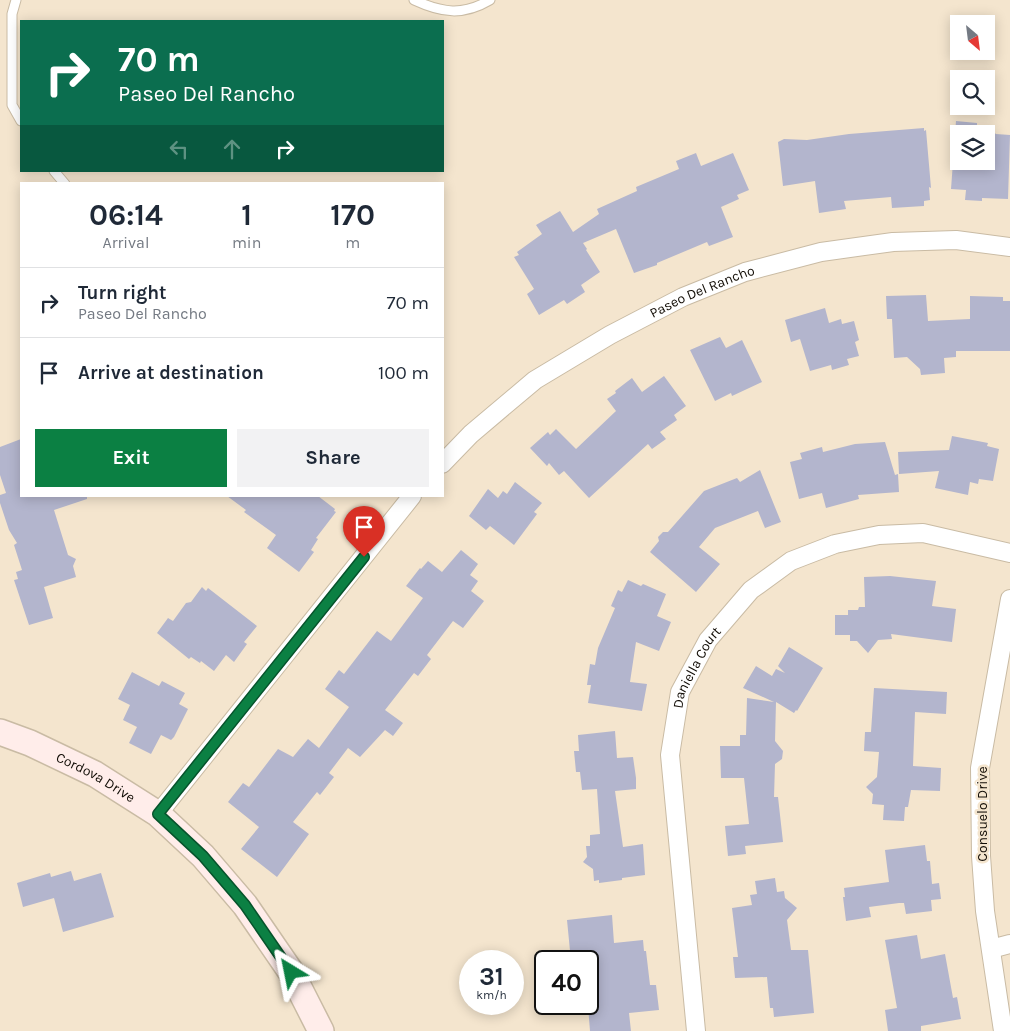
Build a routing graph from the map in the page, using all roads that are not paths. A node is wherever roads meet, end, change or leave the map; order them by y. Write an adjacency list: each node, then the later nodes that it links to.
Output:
1 (16, 0): 4 (lane)
2 (414, 0): 3 (lane)
3 (490, 0)
4 (20, 119)
5 (55, 172): 6 (lane)
6 (63, 182)
7 (1010, 246): 8 (street, Paseo Del Rancho)
8 (444, 462)
9 (411, 497): 13 (street)
10 (1010, 553): 17 (street, Daniella Court)
11 (1010, 598): 15 (street, Consuelo Drive)
12 (0, 732): 13 (street, Cordova Drive)
13 (158, 814): 16 (street, Cordova Drive)
14 (1010, 944): 15 (street)
15 (991, 949): 18 (street, Consuelo Drive)
16 (321, 1031)
17 (696, 1031)
18 (1003, 1031)

